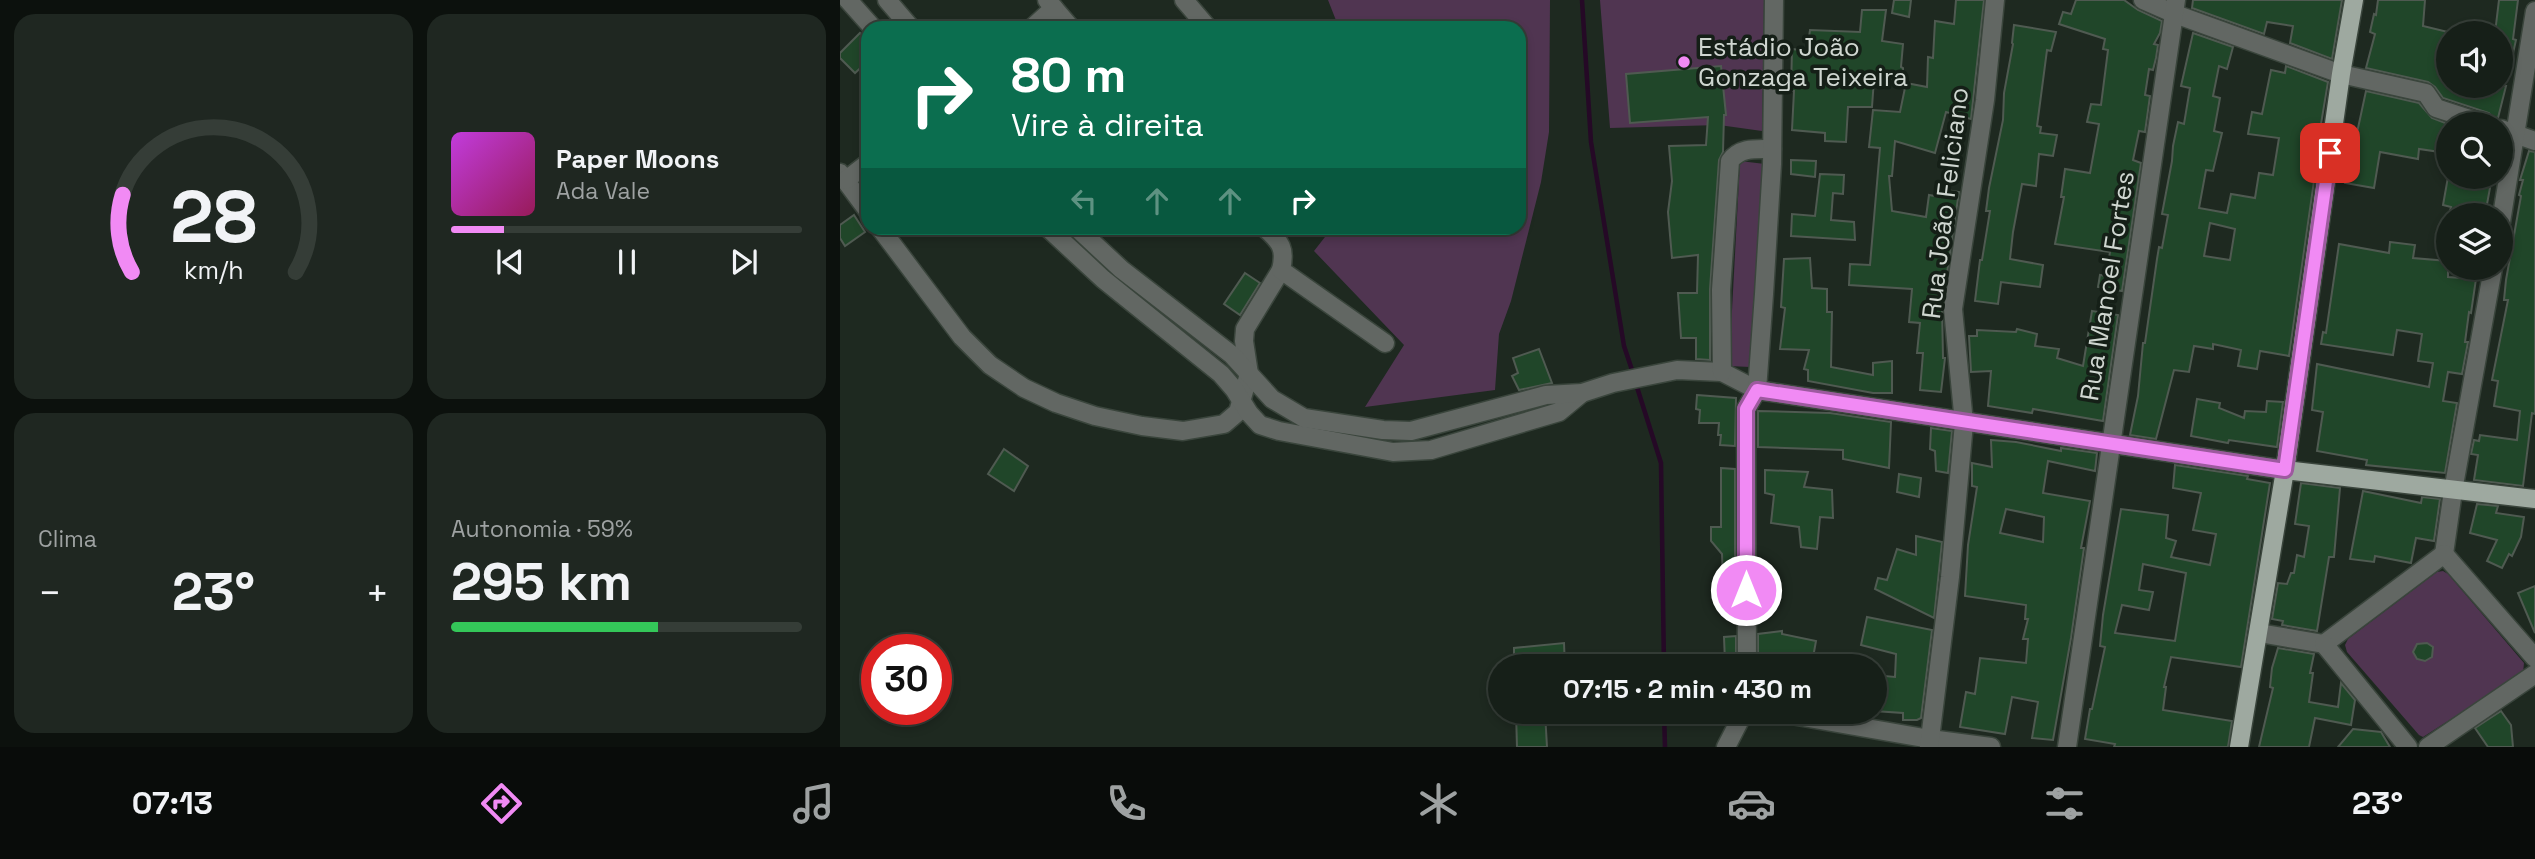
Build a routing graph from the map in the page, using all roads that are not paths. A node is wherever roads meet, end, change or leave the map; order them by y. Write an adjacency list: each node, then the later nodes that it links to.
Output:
1 (848, 0): 11 (street)
2 (887, 0): 12 (street)
3 (1184, 0): 15 (street)
4 (1774, 0): 21 (street)
5 (1995, 0): 37 (street, Rua João Feliciano)
6 (2143, 0): 9 (street)
7 (2354, 0): 16 (main road)
8 (1051, 4): 13 (street); 14 (street)
9 (2176, 7): 16 (street); 38 (street, Rua Manoel Fortes)
10 (2535, 11): 18 (street)
11 (867, 21)
12 (905, 21)
13 (1038, 21)
14 (1065, 21)
15 (1202, 21)
16 (2341, 74): 17 (street); 39 (main road)
17 (2448, 112)
18 (2513, 113)
19 (2513, 133): 20 (street)
20 (2535, 141)
21 (1772, 149): 32 (street); 34 (street)
22 (861, 167): 23 (street)
23 (843, 177): 24 (street)
24 (861, 201)
25 (885, 235): 36 (street)
26 (1056, 235): 36 (street)
27 (1085, 235): 33 (street)
28 (1273, 235): 29 (street)
29 (1281, 271): 31 (street); 33 (street)
30 (2491, 280): 40 (street)
31 (1385, 344)
32 (1722, 372): 34 (street); 35 (street)
33 (1249, 374): 35 (street); 36 (street)
34 (1757, 390): 37 (street); 45 (street)
35 (1582, 393): 36 (street)
36 (1242, 402)
37 (1964, 423): 38 (street); 50 (street, Rua João Feliciano)
38 (2110, 445): 39 (street); 53 (street, Rua Manoel Fortes)
39 (2285, 470): 40 (main road); 43 (main road)
40 (2453, 491): 41 (main road); 42 (street)
41 (2535, 499)
42 (2444, 554): 44 (street); 46 (street)
43 (2259, 633): 44 (street); 54 (main road)
44 (2324, 644): 55 (street)
45 (1747, 654)
46 (2535, 658)
47 (2535, 674): 56 (street)
48 (1738, 724): 51 (street)
49 (1835, 724): 50 (street)
50 (1929, 743): 52 (street)
51 (1726, 747)
52 (1991, 747)
53 (2067, 747)
54 (2239, 747)
55 (2408, 747)
56 (2428, 747)

